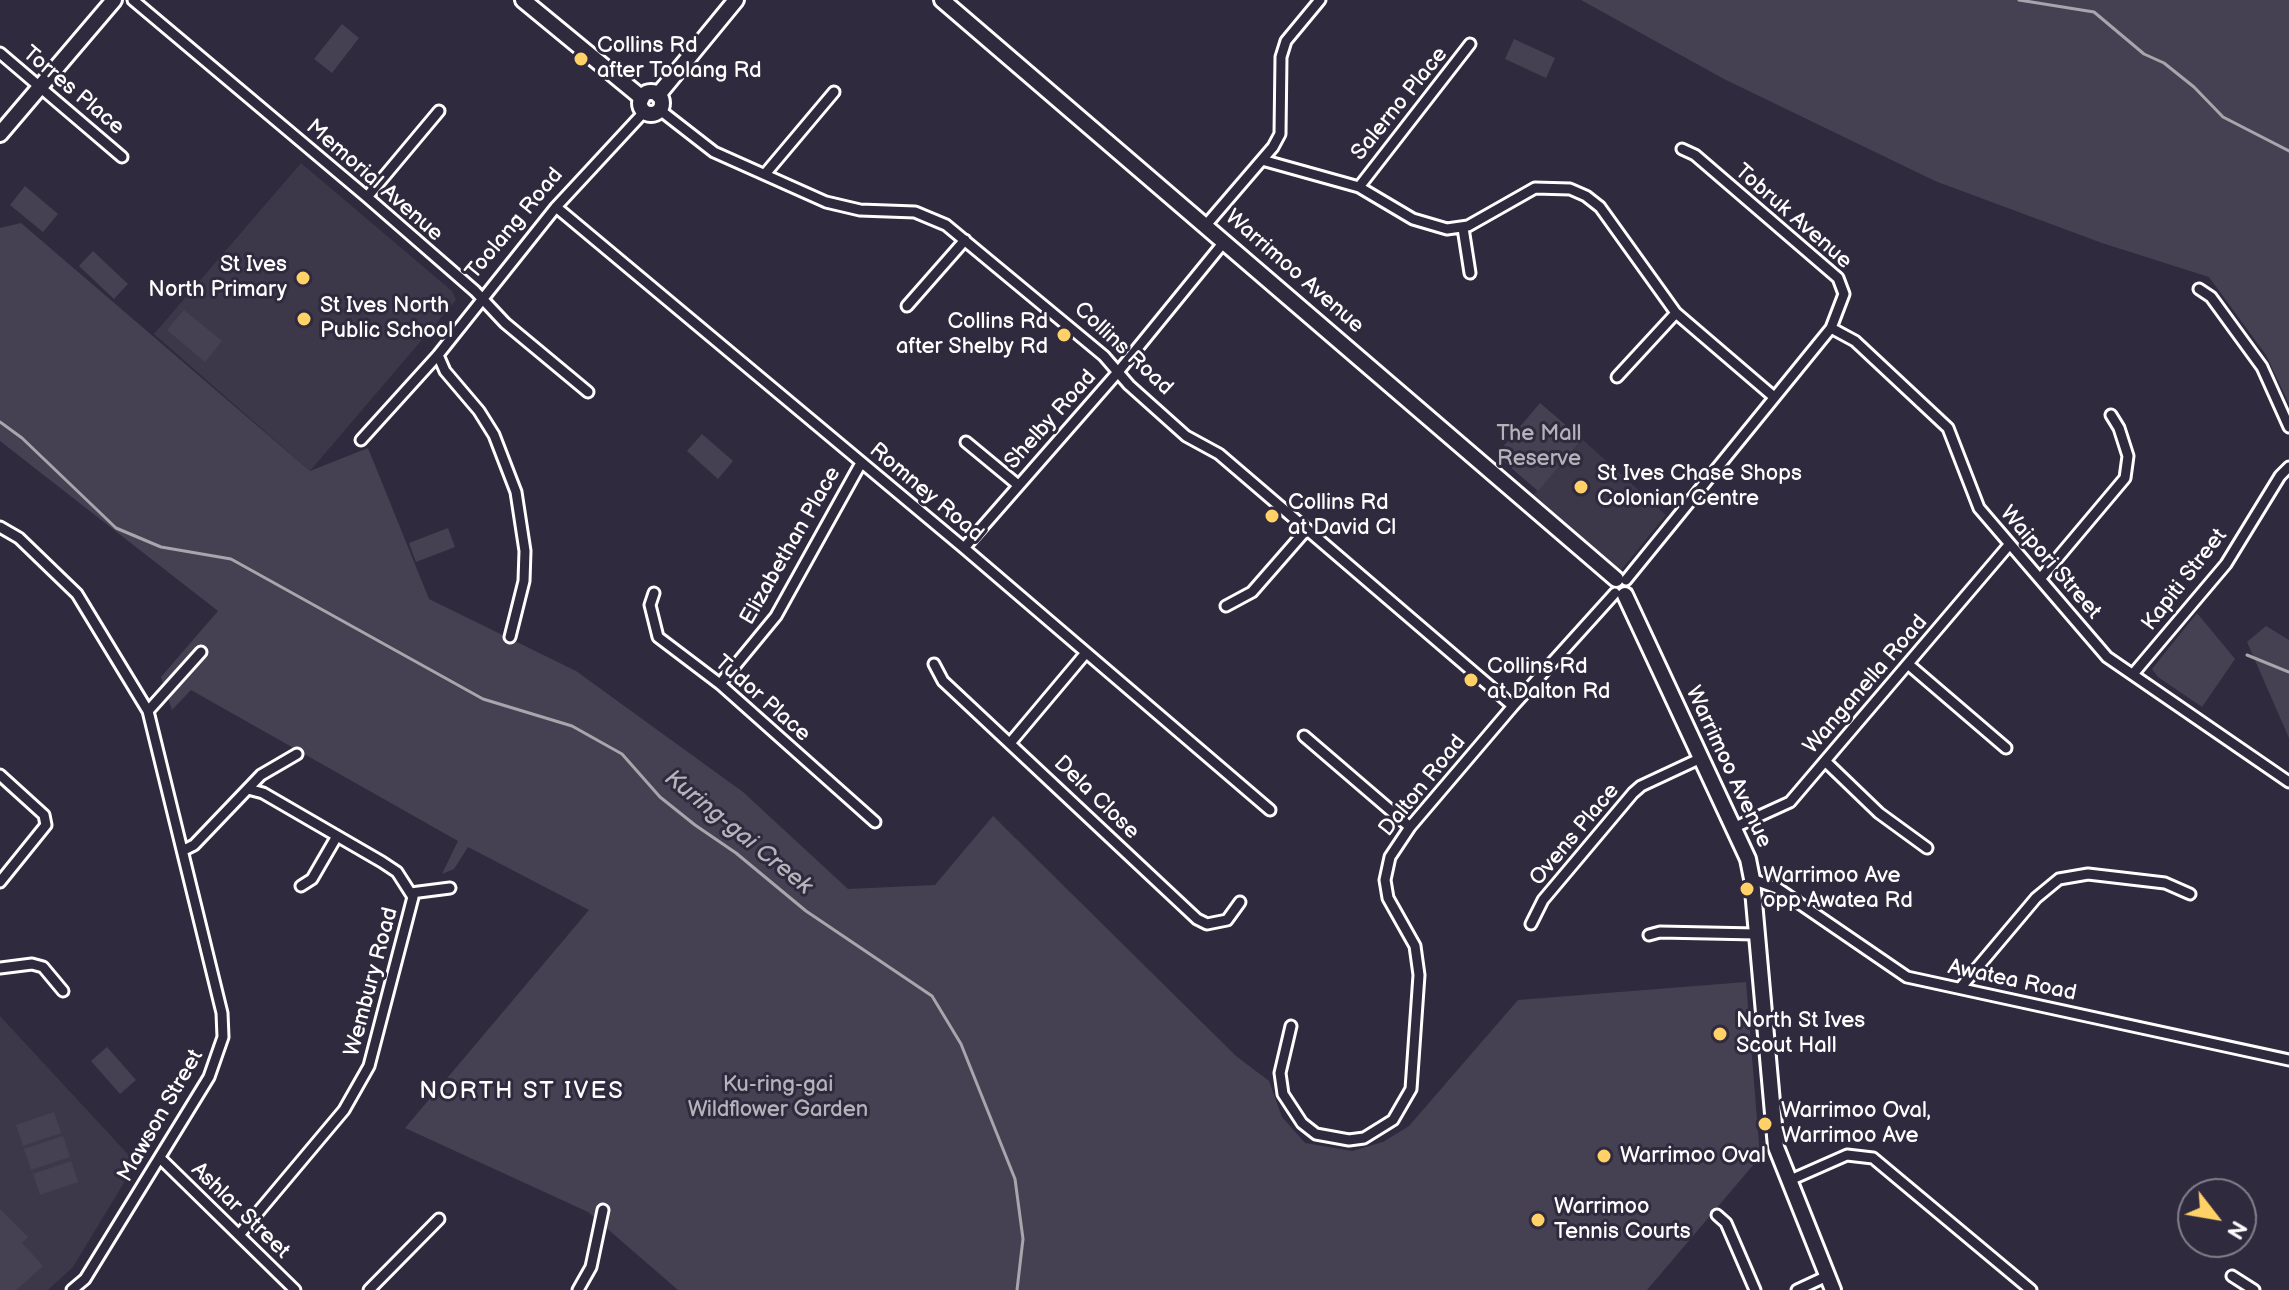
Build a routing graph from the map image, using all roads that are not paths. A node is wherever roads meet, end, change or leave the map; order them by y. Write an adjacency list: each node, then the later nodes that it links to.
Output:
1 (115, 0): 2 (street); 9 (street)
2 (131, 0): 20 (street, Memorial Avenue)
3 (523, 0): 12 (street)
4 (736, 0): 11 (street)
5 (942, 0): 22 (street, Warrimoo Avenue)
6 (1320, 0): 17 (street)
7 (1470, 44): 19 (street, Salerno Place)
8 (0, 53): 9 (street, Torres Place)
9 (40, 88): 14 (street); 16 (street, Torres Place)
10 (834, 92): 18 (street)
11 (659, 102): 12 (street); 18 (street, Collins Road)
12 (643, 105): 21 (street, Toolang Road)
13 (439, 111): 20 (street)
14 (0, 134)
15 (1682, 149): 31 (street, Tobruk Avenue)
16 (122, 157)
17 (1262, 160): 19 (street); 22 (street)
18 (765, 174): 24 (street, Collins Road)
19 (1359, 187): 23 (street)
20 (367, 197): 28 (street, Memorial Avenue)
21 (556, 207): 28 (street, Toolang Road); 41 (street, Romney Road)
22 (1206, 225): 25 (street, Warrimoo Avenue)
23 (1463, 228): 26 (street); 30 (street)
24 (965, 240): 29 (street); 33 (street, Collins Road)
25 (1224, 242): 33 (street, Shelby Road); 49 (street, Warrimoo Avenue)
26 (1470, 273)
27 (2199, 289): 38 (street)
28 (480, 299): 32 (street, Toolang Road); 35 (street, Memorial Avenue)
29 (907, 306)
30 (1676, 313): 34 (street); 36 (street)
31 (1831, 328): 36 (street, Dalton Road); 46 (street, Waipori Street)
32 (438, 355): 39 (street, Toolang Road); 52 (street)
33 (1118, 372): 43 (street, Shelby Road); 45 (street, Collins Road)
34 (1617, 377)
35 (588, 392)
36 (1774, 397): 49 (street, Dalton Road)
37 (2111, 415): 48 (street)
38 (2289, 427)
39 (361, 440)
40 (966, 442): 43 (street)
41 (861, 463): 47 (street, Romney Road); 58 (street, Elizabethan Place)
42 (2289, 467): 57 (street, Kapiti Street)
43 (1018, 485): 47 (street, Shelby Road)
44 (0, 527): 60 (street, Mawson Street)
45 (1307, 529): 51 (street); 59 (street, Collins Road)
46 (2009, 545): 48 (street, Waipori Street); 56 (street, Wanganella Road)
47 (964, 548): 54 (street, Romney Road)
48 (2040, 579): 57 (street, Waipori Street)
49 (1620, 587): 59 (street, Dalton Road); 65 (street, Warrimoo Avenue)
50 (654, 593): 58 (street, Tudor Place)
51 (1226, 606)
52 (510, 637)
53 (201, 652): 60 (street)
54 (1085, 654): 62 (street); 70 (street, Romney Road)
55 (934, 664): 62 (street, Dela Close)
56 (1908, 664): 63 (street); 66 (street, Wanganella Road)
57 (2133, 674): 68 (street, Waipori Street)
58 (720, 684): 71 (street, Tudor Place)
59 (1513, 706): 72 (street, Dalton Road)
60 (148, 711): 76 (street, Mawson Street)
61 (1304, 736): 72 (street)
62 (1011, 742): 83 (street, Dela Close)
63 (2006, 748)
64 (297, 754): 69 (street)
65 (1701, 758): 73 (street, Warrimoo Avenue); 84 (street, Ovens Place)
66 (1825, 761): 73 (street, Wanganella Road); 75 (street)
67 (0, 775): 78 (street)
68 (2289, 782)
69 (248, 789): 74 (street, Wembury Road); 76 (street)
70 (1270, 810)
71 (875, 822)
72 (1410, 827): 90 (street, Dalton Road)
73 (1733, 828): 77 (street, Warrimoo Avenue)
74 (337, 836): 79 (street); 81 (street, Wembury Road)
75 (1927, 848)
76 (184, 850): 92 (street, Mawson Street)
77 (1752, 879): 85 (street, Warrimoo Avenue); 88 (street, Awatea Road)
78 (0, 882)
79 (301, 886)
80 (450, 888): 81 (street)
81 (411, 893): 97 (street, Wembury Road)
82 (2190, 894): 88 (street)
83 (1240, 902)
84 (1531, 924)
85 (1756, 934): 86 (street); 93 (street, Warrimoo Avenue)
86 (1649, 935)
87 (0, 968): 89 (street)
88 (1961, 987): 91 (street, Awatea Road)
89 (63, 991)
90 (1291, 1026)
91 (2289, 1060)
92 (160, 1158): 97 (street, Ashlar Street); 100 (street, Mawson Street)
93 (1788, 1181): 99 (street, Warrimoo Avenue); 106 (street)
94 (603, 1210): 103 (street)
95 (1717, 1215): 104 (street)
96 (439, 1219): 102 (street)
97 (239, 1235): 101 (street, Ashlar Street)
98 (2232, 1276): 107 (street)
99 (1830, 1283): 105 (street)
100 (73, 1290)
101 (295, 1290)
102 (369, 1290)
103 (578, 1290)
104 (1755, 1290)
105 (1797, 1290)
106 (2031, 1290)
107 (2254, 1290)

